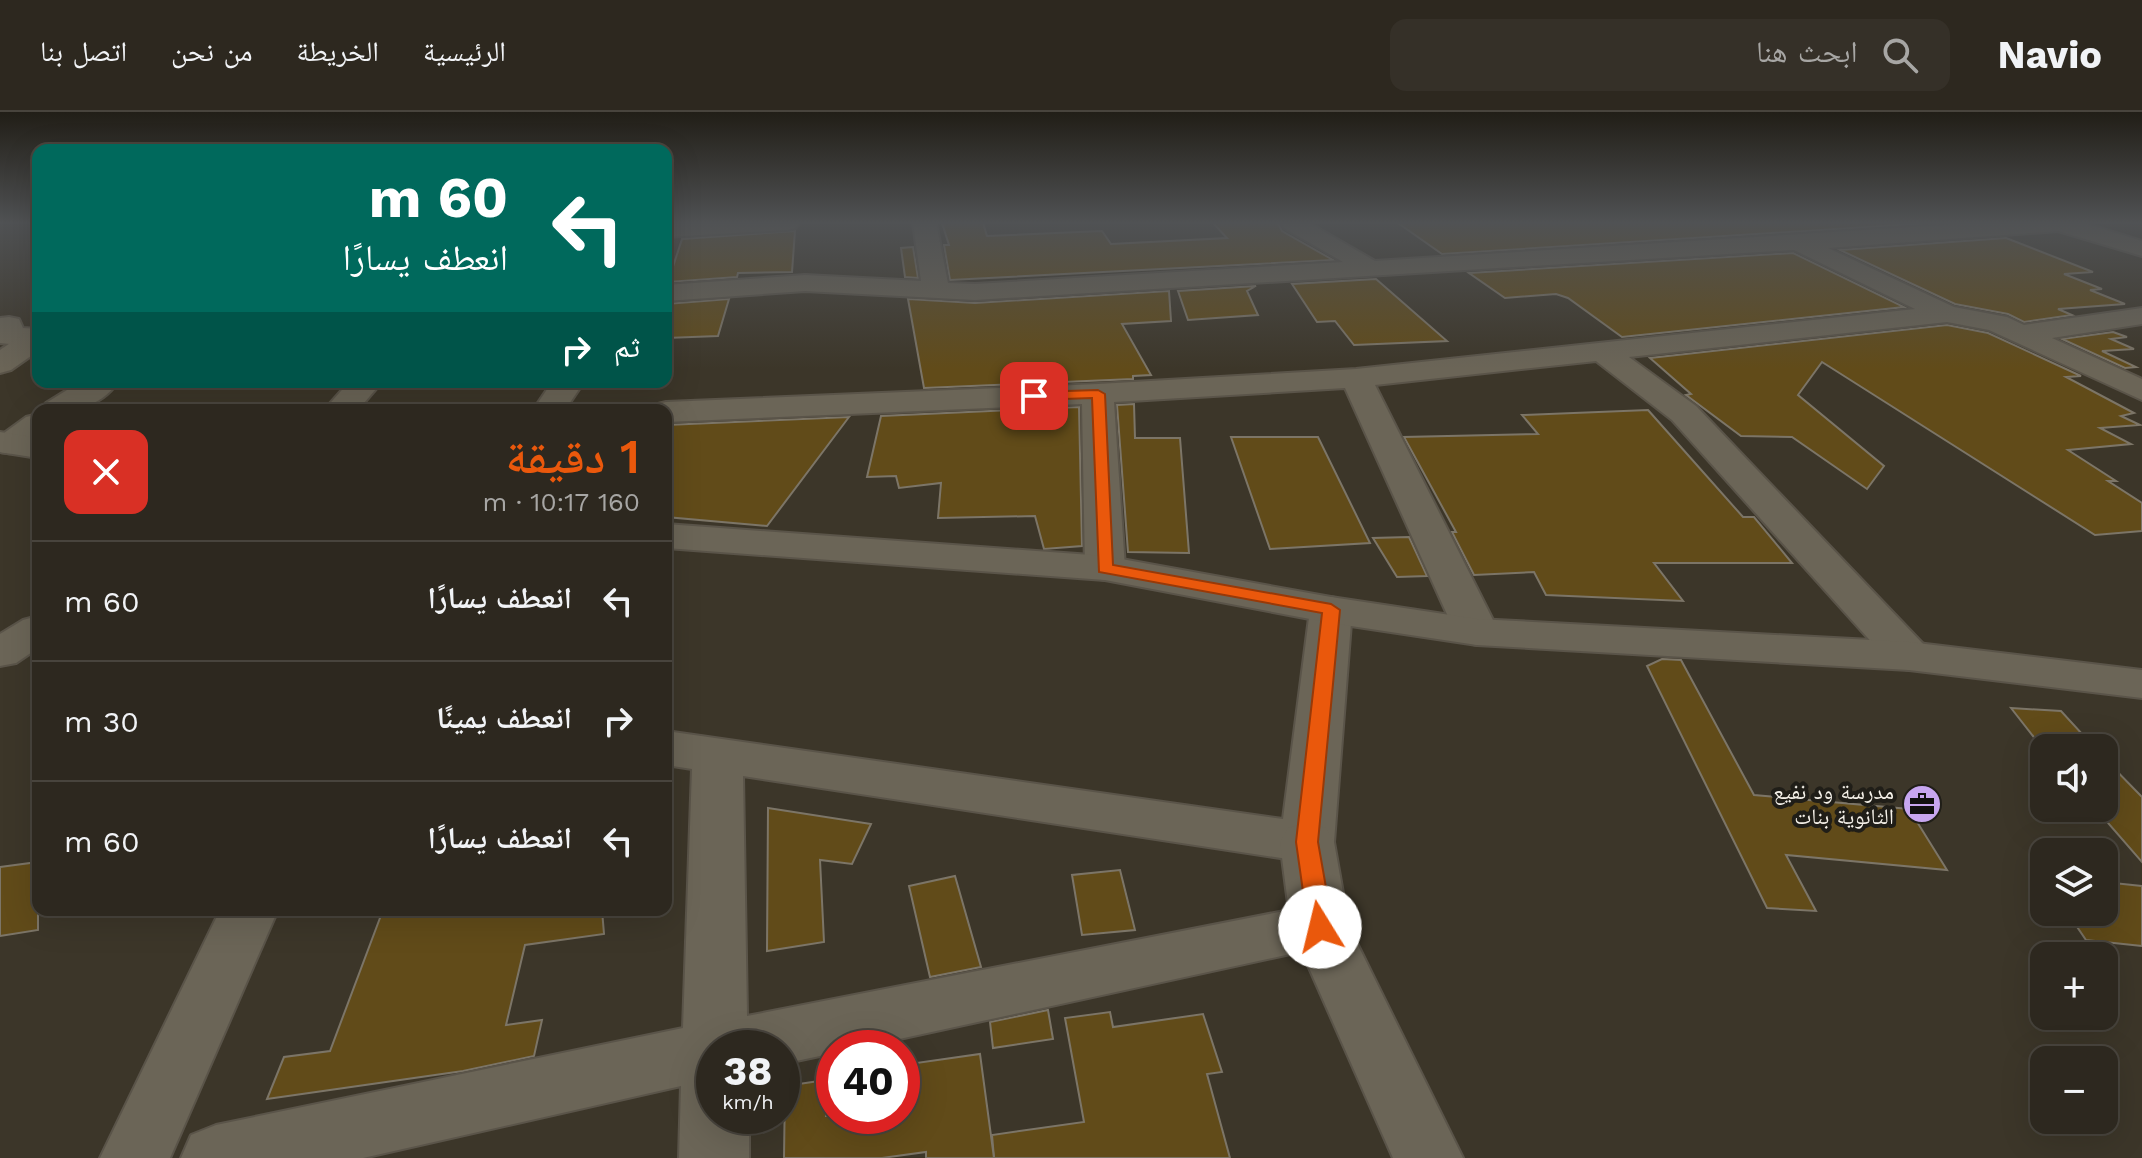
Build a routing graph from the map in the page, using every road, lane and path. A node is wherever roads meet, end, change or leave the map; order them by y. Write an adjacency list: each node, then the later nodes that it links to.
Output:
1 (933, 272): 4 (street)
2 (1307, 272): 4 (street)
3 (1858, 272): 6 (street)
4 (936, 290): 5 (street)
5 (672, 293)
6 (1947, 314): 9 (street); 12 (street)
7 (2142, 316): 9 (street)
8 (0, 326): 10 (street)
9 (2019, 334): 17 (street)
10 (32, 337)
11 (32, 341): 13 (street)
12 (1602, 351): 14 (street); 28 (street)
13 (0, 364)
14 (1356, 378): 18 (street); 25 (street)
15 (93, 388): 19 (street)
16 (360, 388): 20 (street)
17 (2142, 391)
18 (1098, 394): 21 (street); 23 (street)
19 (67, 404)
20 (346, 404)
21 (672, 412)
22 (672, 536): 23 (street)
23 (1105, 568): 24 (street)
24 (1331, 610): 25 (street); 33 (street)
25 (1477, 632): 28 (street)
26 (32, 633): 27 (street)
27 (0, 653)
28 (1909, 656): 31 (street)
29 (0, 663): 30 (street)
30 (32, 666)
31 (2142, 684)
32 (692, 751): 33 (street); 36 (street)
33 (1307, 842): 35 (street)
34 (246, 916): 40 (street)
35 (1320, 927): 37 (street); 43 (street)
36 (713, 1030)
37 (800, 1033)
38 (696, 1054): 41 (street)
39 (714, 1134): 42 (street)
40 (135, 1158)
41 (216, 1158)
42 (714, 1158)
43 (1428, 1158)

